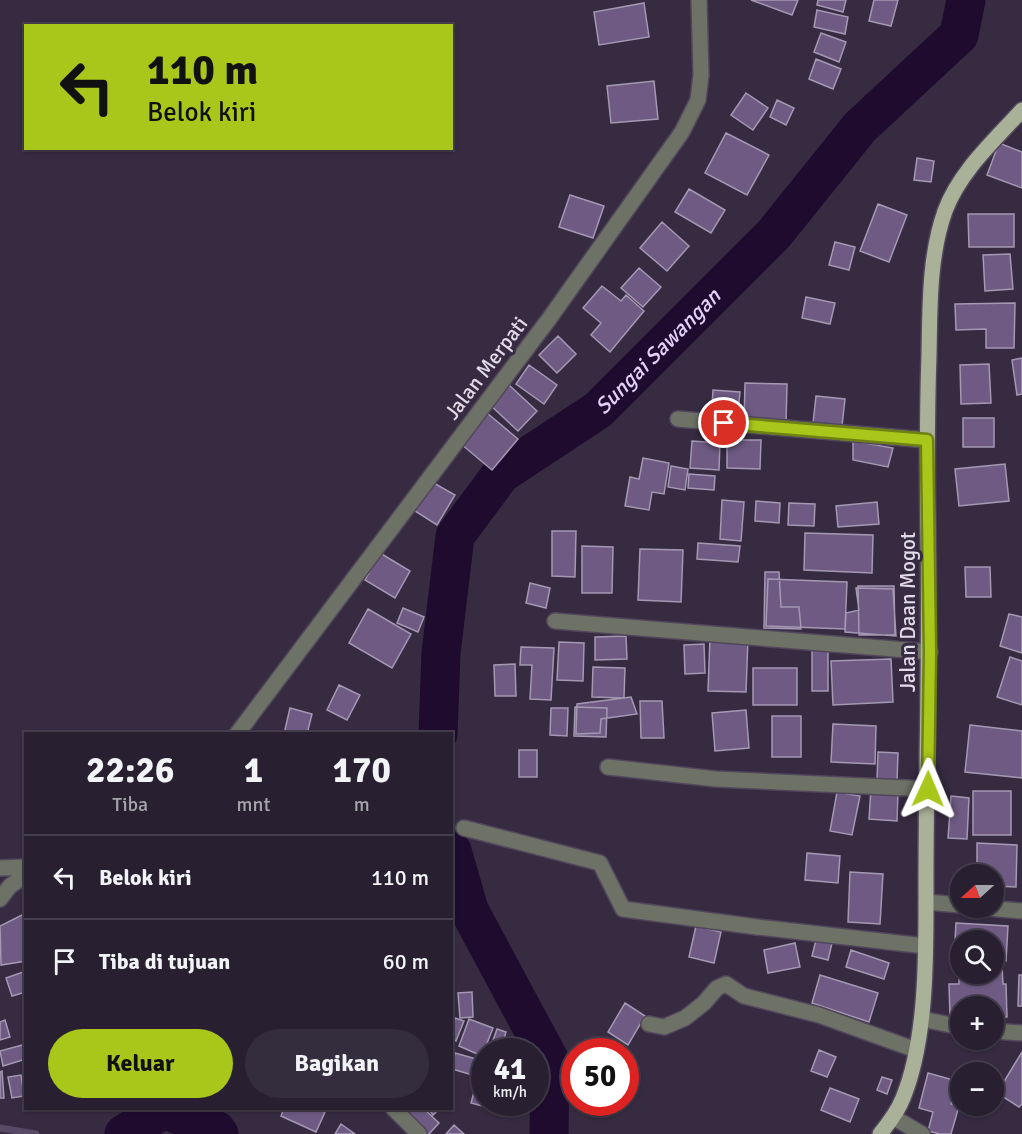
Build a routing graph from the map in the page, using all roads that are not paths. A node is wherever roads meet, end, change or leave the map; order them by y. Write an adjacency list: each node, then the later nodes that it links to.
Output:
1 (699, 0): 7 (street, Jalan Merpati)
2 (1022, 110): 4 (main road, Jalan Daan Mogot)
3 (678, 419): 4 (street)
4 (927, 440): 6 (main road, Jalan Daan Mogot)
5 (555, 621): 6 (street)
6 (930, 652): 9 (main road, Jalan Daan Mogot)
7 (239, 732)
8 (608, 767): 9 (street)
9 (928, 789): 15 (main road, Jalan Daan Mogot)
10 (464, 828): 19 (street)
11 (24, 867): 12 (street)
12 (0, 868)
13 (24, 876): 14 (street)
14 (0, 899)
15 (926, 902): 16 (street); 19 (main road, Jalan Daan Mogot)
16 (950, 904)
17 (1004, 909): 18 (street)
18 (1022, 911)
19 (925, 946): 20 (main road, Jalan Daan Mogot)
20 (922, 1019): 22 (street); 25 (main road, Jalan Daan Mogot)
21 (649, 1024): 25 (street)
22 (950, 1025)
23 (1004, 1032): 24 (street)
24 (1022, 1033)
25 (916, 1050): 27 (main road, Jalan Daan Mogot)
26 (395, 1110): 28 (street)
27 (893, 1117): 29 (main road, Jalan Daan Mogot); 30 (street)
28 (419, 1134)
29 (880, 1134)
30 (922, 1134)

